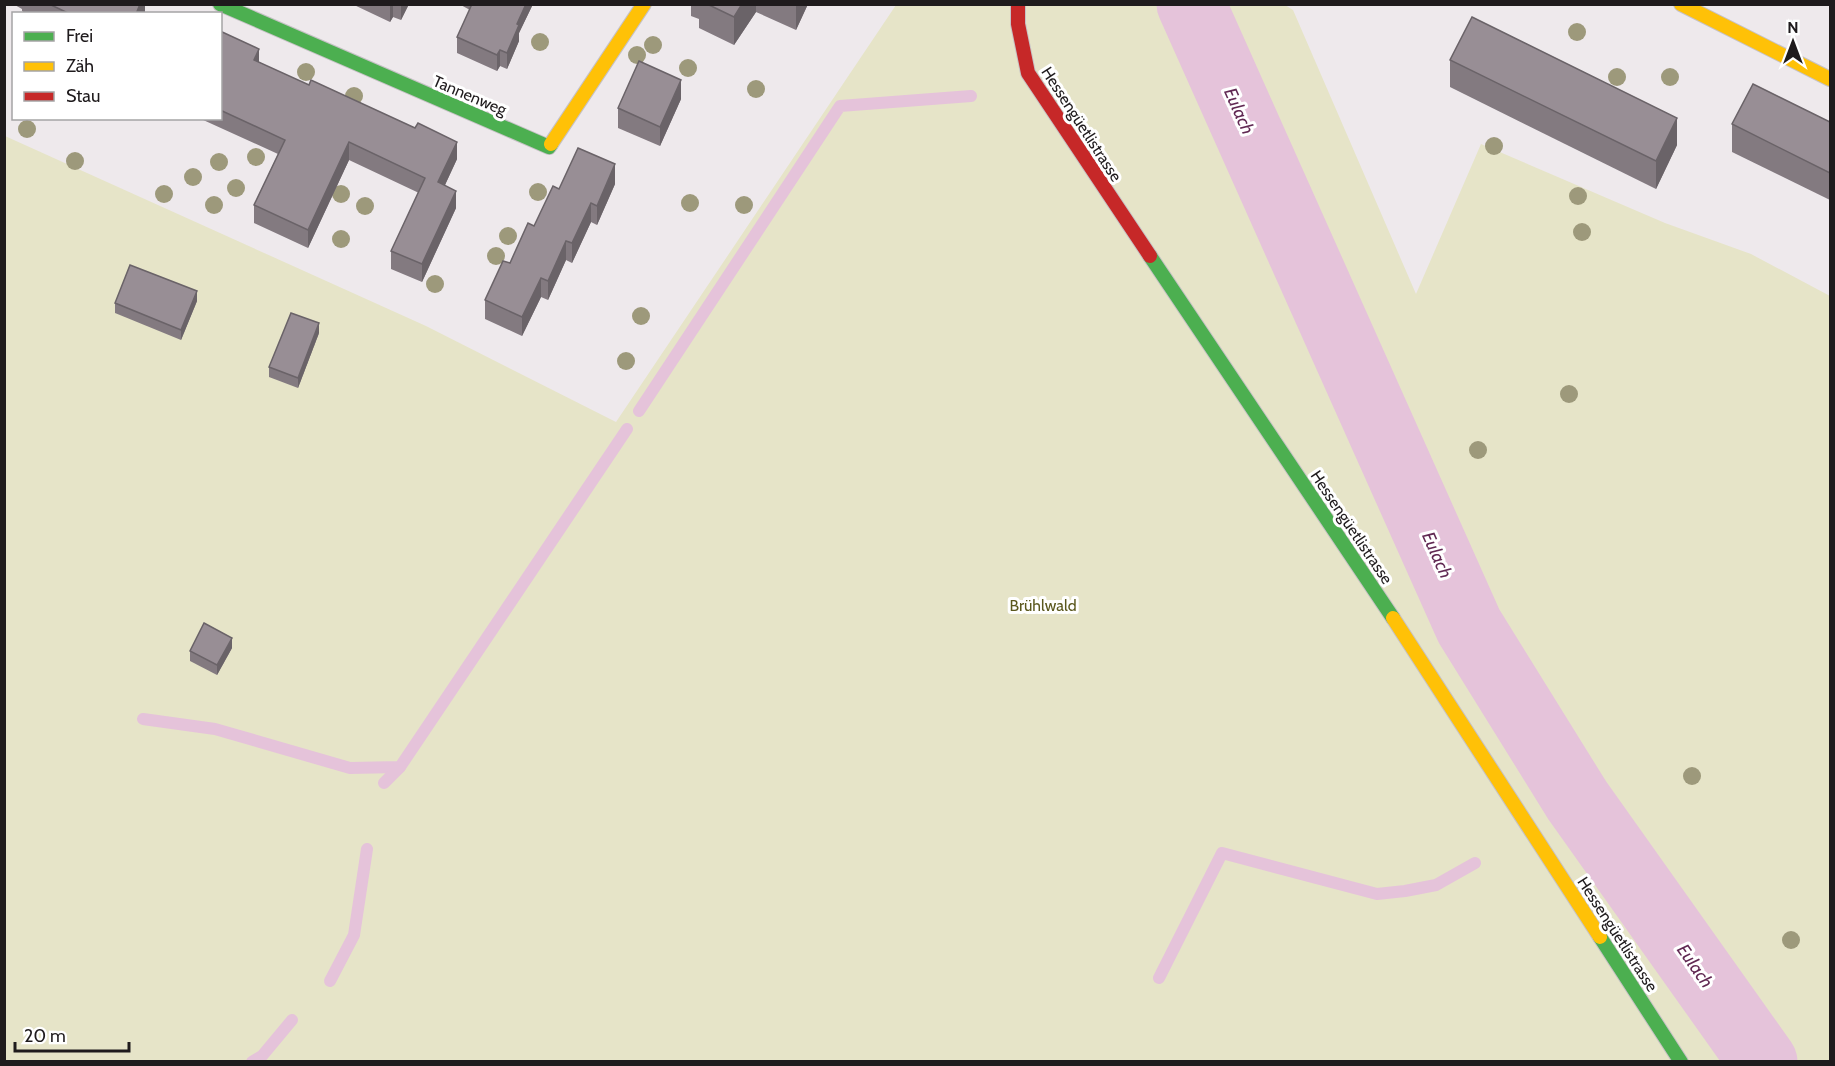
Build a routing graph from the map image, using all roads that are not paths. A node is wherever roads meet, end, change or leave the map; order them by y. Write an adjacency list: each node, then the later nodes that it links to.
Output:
1 (220, 4): 2 (street, Tannenweg)
2 (644, 4)
3 (1018, 4): 6 (street, Hessengüetlistrasse)
4 (1681, 4): 5 (street)
5 (1830, 79)
6 (1681, 1062)

